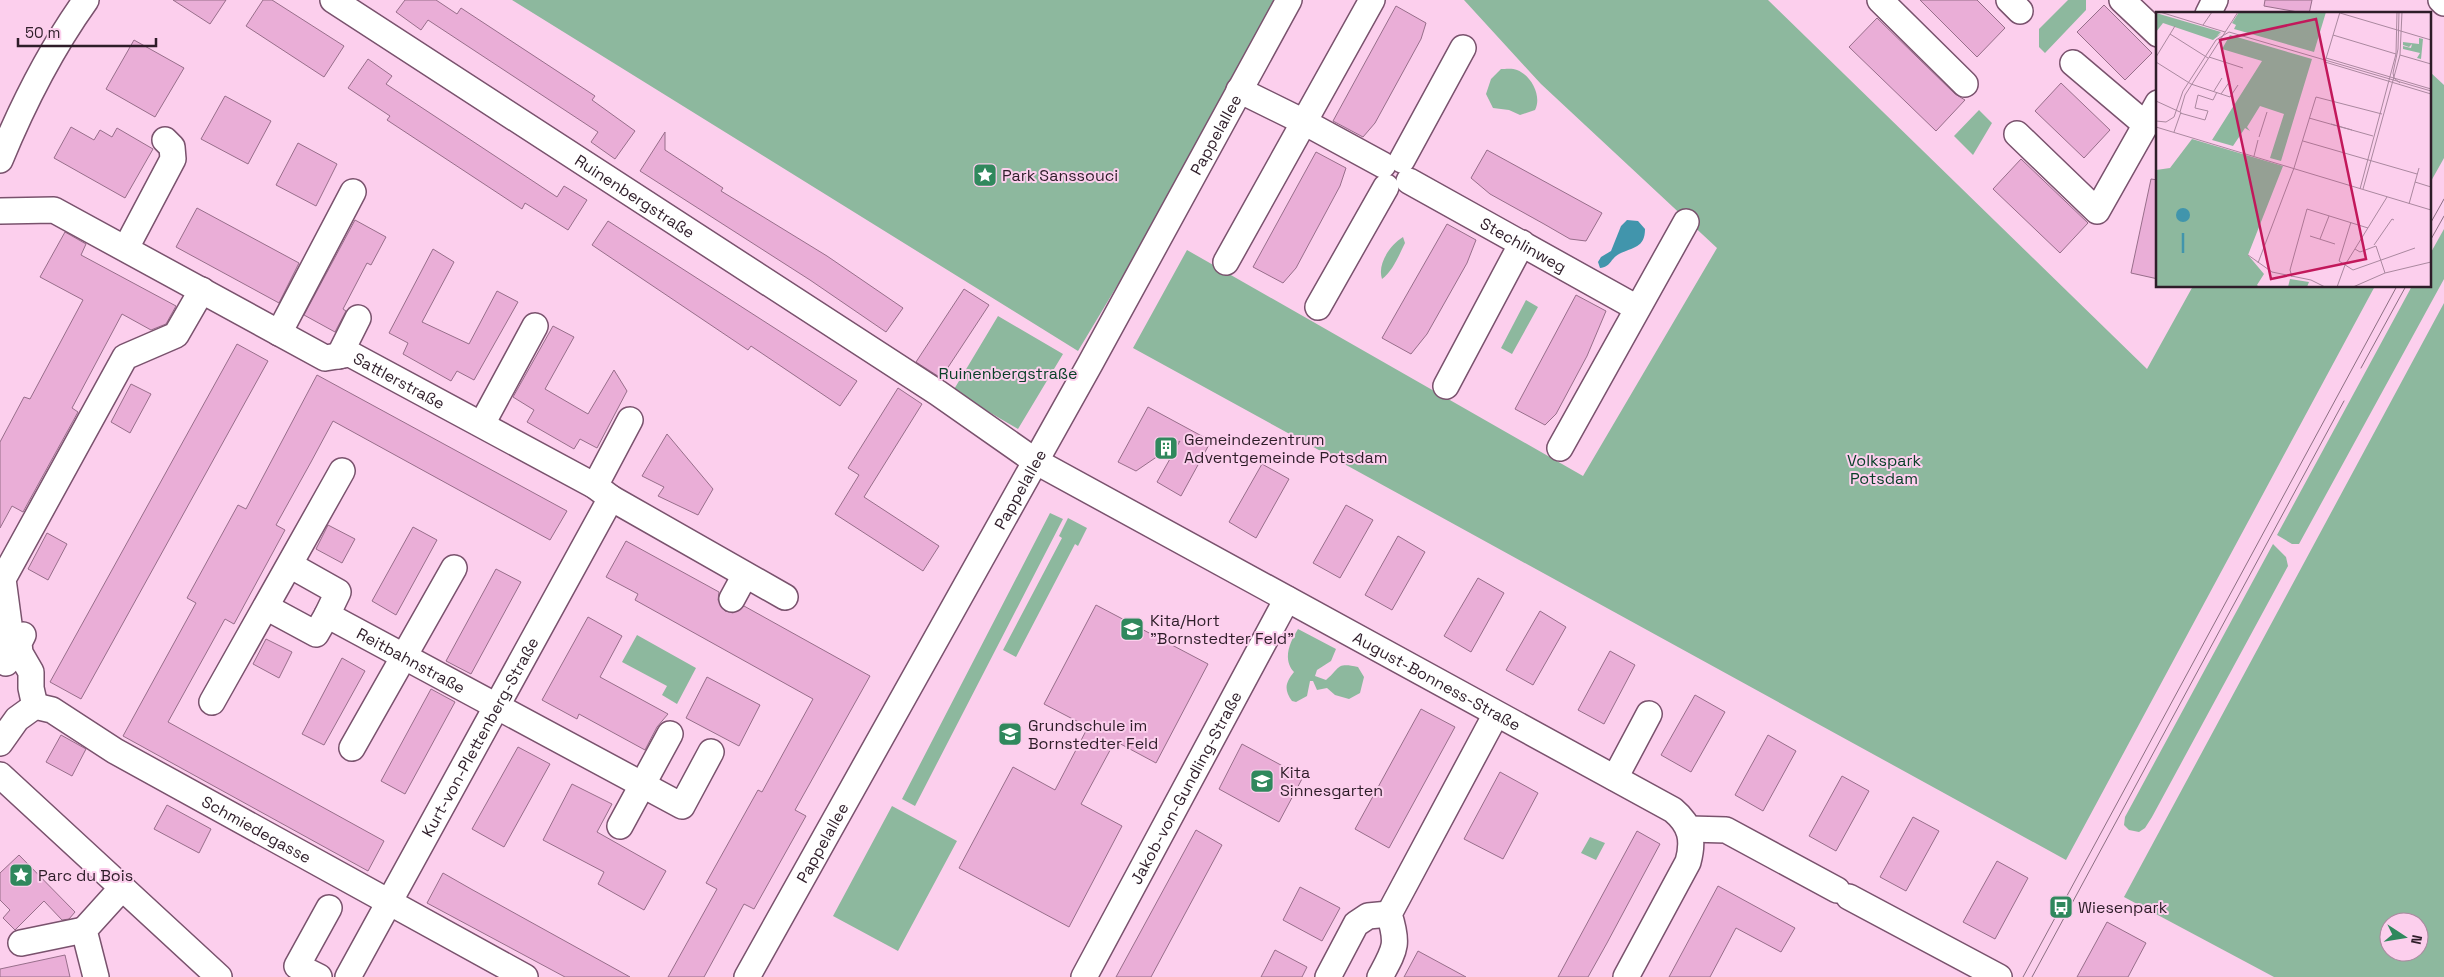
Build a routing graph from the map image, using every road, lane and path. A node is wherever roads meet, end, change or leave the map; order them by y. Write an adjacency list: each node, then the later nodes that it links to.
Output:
1 (86, 0): 17 (street)
2 (333, 0): 39 (street, Ruinenbergstraße)
3 (1289, 0): 13 (street, Pappelallee)
4 (1372, 0): 15 (street)
5 (1880, 0): 12 (street)
6 (2122, 0): 9 (street)
7 (2215, 0): 8 (street)
8 (2209, 12)
9 (2156, 32)
10 (1464, 48): 21 (street)
11 (2073, 63): 16 (street)
12 (1965, 84)
13 (1240, 90): 15 (street, Stechlinweg); 39 (street, Pappelallee)
14 (2156, 107): 16 (street)
15 (1304, 122): 21 (street, Stechlinweg); 27 (street)
16 (2146, 125): 18 (street)
17 (6, 130): 20 (street)
18 (2017, 134)
19 (164, 140): 26 (street)
20 (0, 160)
21 (1395, 173): 25 (street, Stechlinweg); 29 (street)
22 (353, 192): 33 (street)
23 (0, 211): 26 (street, Sattlerstraße)
24 (1686, 222): 30 (street)
25 (1522, 243): 30 (street, Stechlinweg); 35 (street)
26 (126, 248): 28 (street, Sattlerstraße)
27 (1226, 262)
28 (202, 290): 33 (street, Sattlerstraße); 52 (street)
29 (1318, 308)
30 (1638, 308): 38 (street)
31 (358, 318): 34 (street)
32 (535, 326): 37 (street)
33 (279, 333): 34 (street, Sattlerstraße)
34 (339, 356): 37 (street, Sattlerstraße)
35 (1446, 386)
36 (630, 420): 41 (street, Kurt-von-Plettenberg-Straße)
37 (482, 424): 41 (street, Sattlerstraße)
38 (1560, 448)
39 (1035, 461): 47 (street, August-Bonness-Straße); 78 (street, Pappelallee)
40 (342, 471): 42 (street)
41 (603, 492): 44 (street, Sattlerstraße); 54 (street, Kurt-von-Plettenberg-Straße)
42 (290, 565): 48 (street); 49 (street)
43 (454, 568): 51 (street)
44 (745, 575): 45 (street, Sattlerstraße); 46 (street)
45 (785, 597)
46 (732, 599)
47 (1287, 599): 56 (street, August-Bonness-Straße); 79 (street, Jakob-von-Gundling-Straße)
48 (266, 607): 49 (street); 53 (street)
49 (326, 615): 51 (street, Reitbahnstraße)
50 (22, 635): 55 (street)
51 (404, 657): 54 (street, Reitbahnstraße); 60 (street)
52 (7, 673)
53 (212, 702)
54 (496, 705): 64 (street, Reitbahnstraße); 68 (street, Kurt-von-Plettenberg-Straße)
55 (35, 706): 59 (street); 68 (street, Schmiedegasse)
56 (1496, 714): 63 (street, August-Bonness-Straße); 70 (street)
57 (1649, 714): 63 (street)
58 (670, 734): 64 (street)
59 (0, 743)
60 (352, 748)
61 (711, 752): 64 (street, Reitbahnstraße)
62 (0, 775): 67 (street)
63 (1615, 778): 66 (street, August-Bonness-Straße)
64 (642, 785): 65 (street)
65 (620, 826)
66 (1690, 829): 82 (street); 83 (street)
67 (122, 888): 71 (street); 74 (street)
68 (390, 903): 76 (street, Kurt-von-Plettenberg-Straße); 77 (street, Schmiedegasse)
69 (329, 908): 75 (street)
70 (1389, 914): 80 (street); 81 (street)
71 (84, 930): 72 (street); 73 (street)
72 (21, 943)
73 (96, 977)
74 (219, 977)
75 (318, 977)
76 (348, 977)
77 (525, 977)
78 (747, 977)
79 (1084, 977)
80 (1328, 977)
81 (1380, 977)
82 (1626, 977)
83 (1999, 977)

